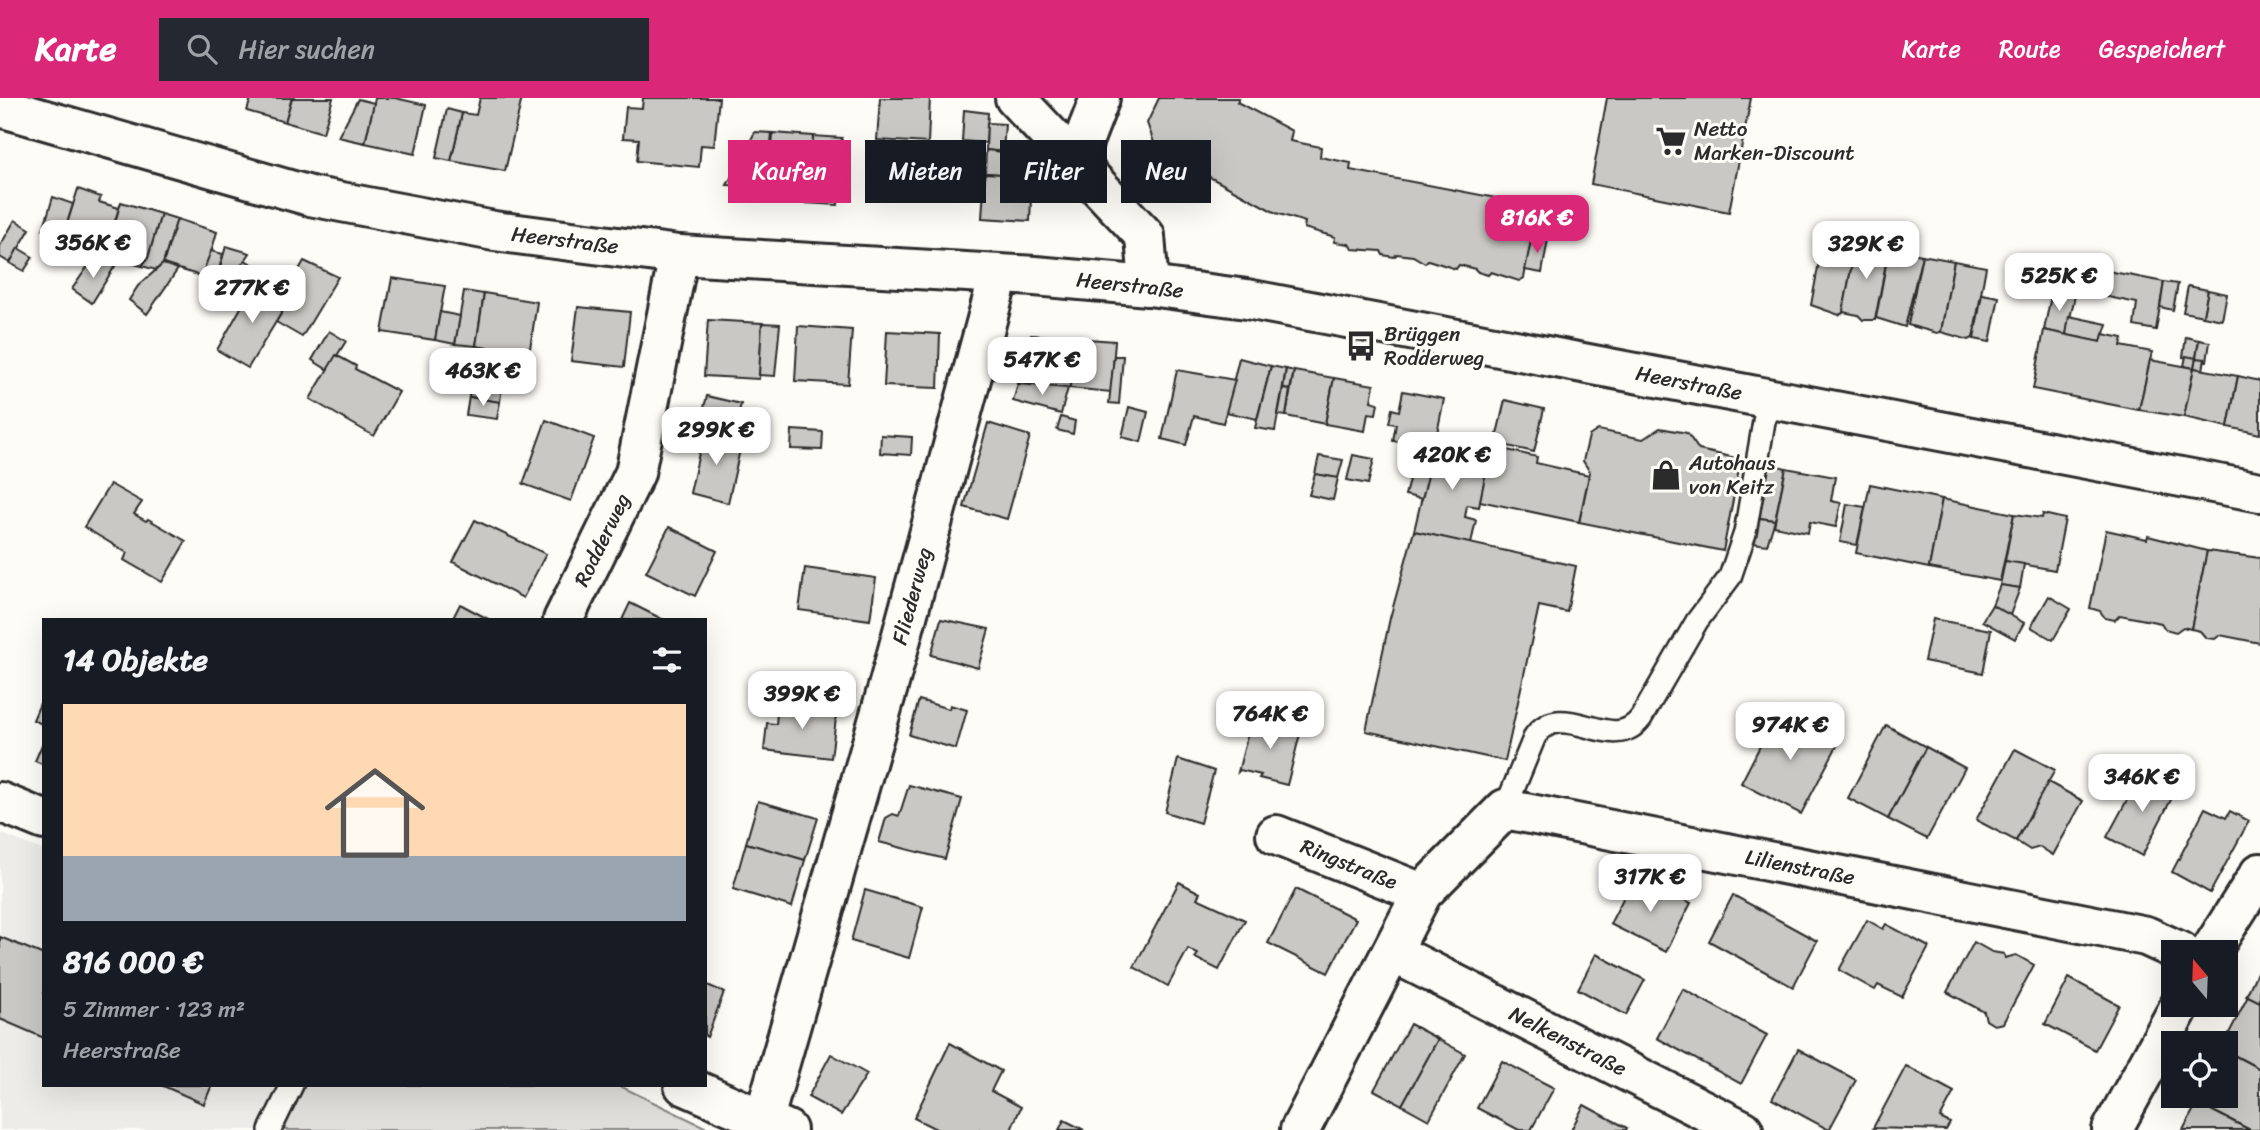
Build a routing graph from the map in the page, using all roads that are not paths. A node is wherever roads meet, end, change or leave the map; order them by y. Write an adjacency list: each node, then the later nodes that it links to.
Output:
1 (1015, 98): 4 (street)
2 (1100, 98): 5 (street)
3 (0, 107): 7 (street, Heerstraße)
4 (1057, 140)
5 (1083, 140)
6 (1107, 193): 9 (street)
7 (679, 254): 8 (street, Heerstraße); 12 (street, Rodderweg)
8 (999, 275): 9 (street, Heerstraße); 25 (street, Fliederweg)
9 (1149, 285): 10 (street, Heerstraße)
10 (1768, 398): 11 (street, Heerstraße); 14 (lane)
11 (2260, 492)
12 (564, 618)
13 (0, 802): 15 (street)
14 (1506, 809): 18 (street); 20 (street, Lilienstraße)
15 (42, 819)
16 (1276, 835): 18 (street, Ringstraße)
17 (2260, 873): 19 (street)
18 (1422, 893): 21 (street)
19 (2218, 940)
20 (2161, 943)
21 (1392, 952): 27 (street); 28 (street, Nelkenstraße)
22 (2174, 1017): 29 (street)
23 (291, 1087): 26 (lane)
24 (689, 1087): 25 (street)
25 (776, 1124)
26 (270, 1130)
27 (1300, 1130)
28 (1743, 1130)
29 (2112, 1130)

